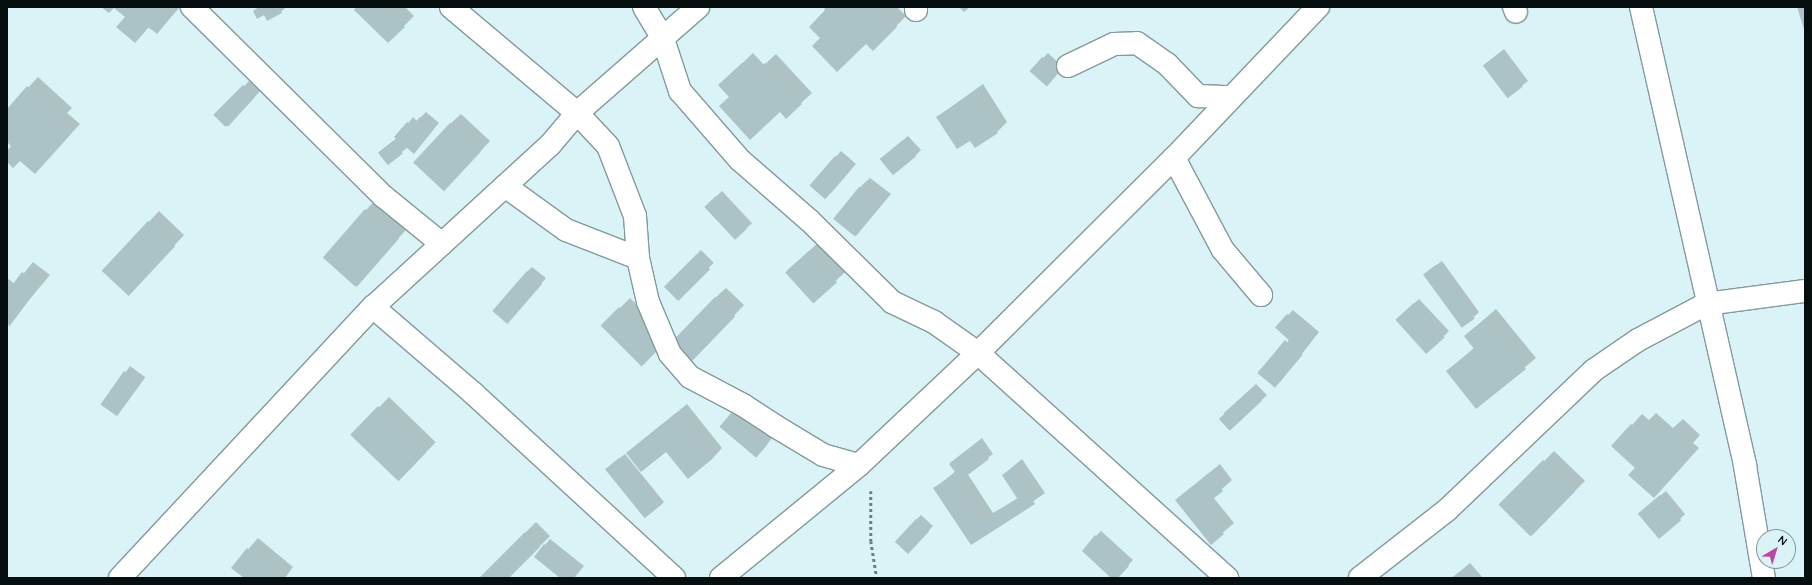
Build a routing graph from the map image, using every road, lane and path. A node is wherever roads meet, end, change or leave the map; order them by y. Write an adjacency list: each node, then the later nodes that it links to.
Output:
1 (192, 7): 13 (street)
2 (451, 7): 10 (street)
3 (644, 7): 7 (street)
4 (698, 7): 7 (street)
5 (1318, 7): 9 (street)
6 (1641, 7): 17 (street)
7 (662, 39): 10 (street); 19 (street)
8 (1068, 66): 9 (street)
9 (1231, 97): 11 (street)
10 (577, 113): 12 (street); 14 (street)
11 (1174, 158): 16 (street); 19 (street)
12 (505, 186): 13 (street); 14 (street)
13 (442, 244): 18 (street)
14 (638, 258): 20 (street)
15 (1805, 291): 17 (street)
16 (1261, 295)
17 (1706, 304): 26 (street); 27 (street)
18 (373, 307): 21 (street); 22 (street)
19 (978, 354): 20 (street); 25 (street)
20 (865, 460): 23 (street); 24 (path)
21 (120, 578)
22 (674, 578)
23 (721, 578)
24 (877, 578)
25 (1227, 578)
26 (1360, 578)
27 (1764, 578)

